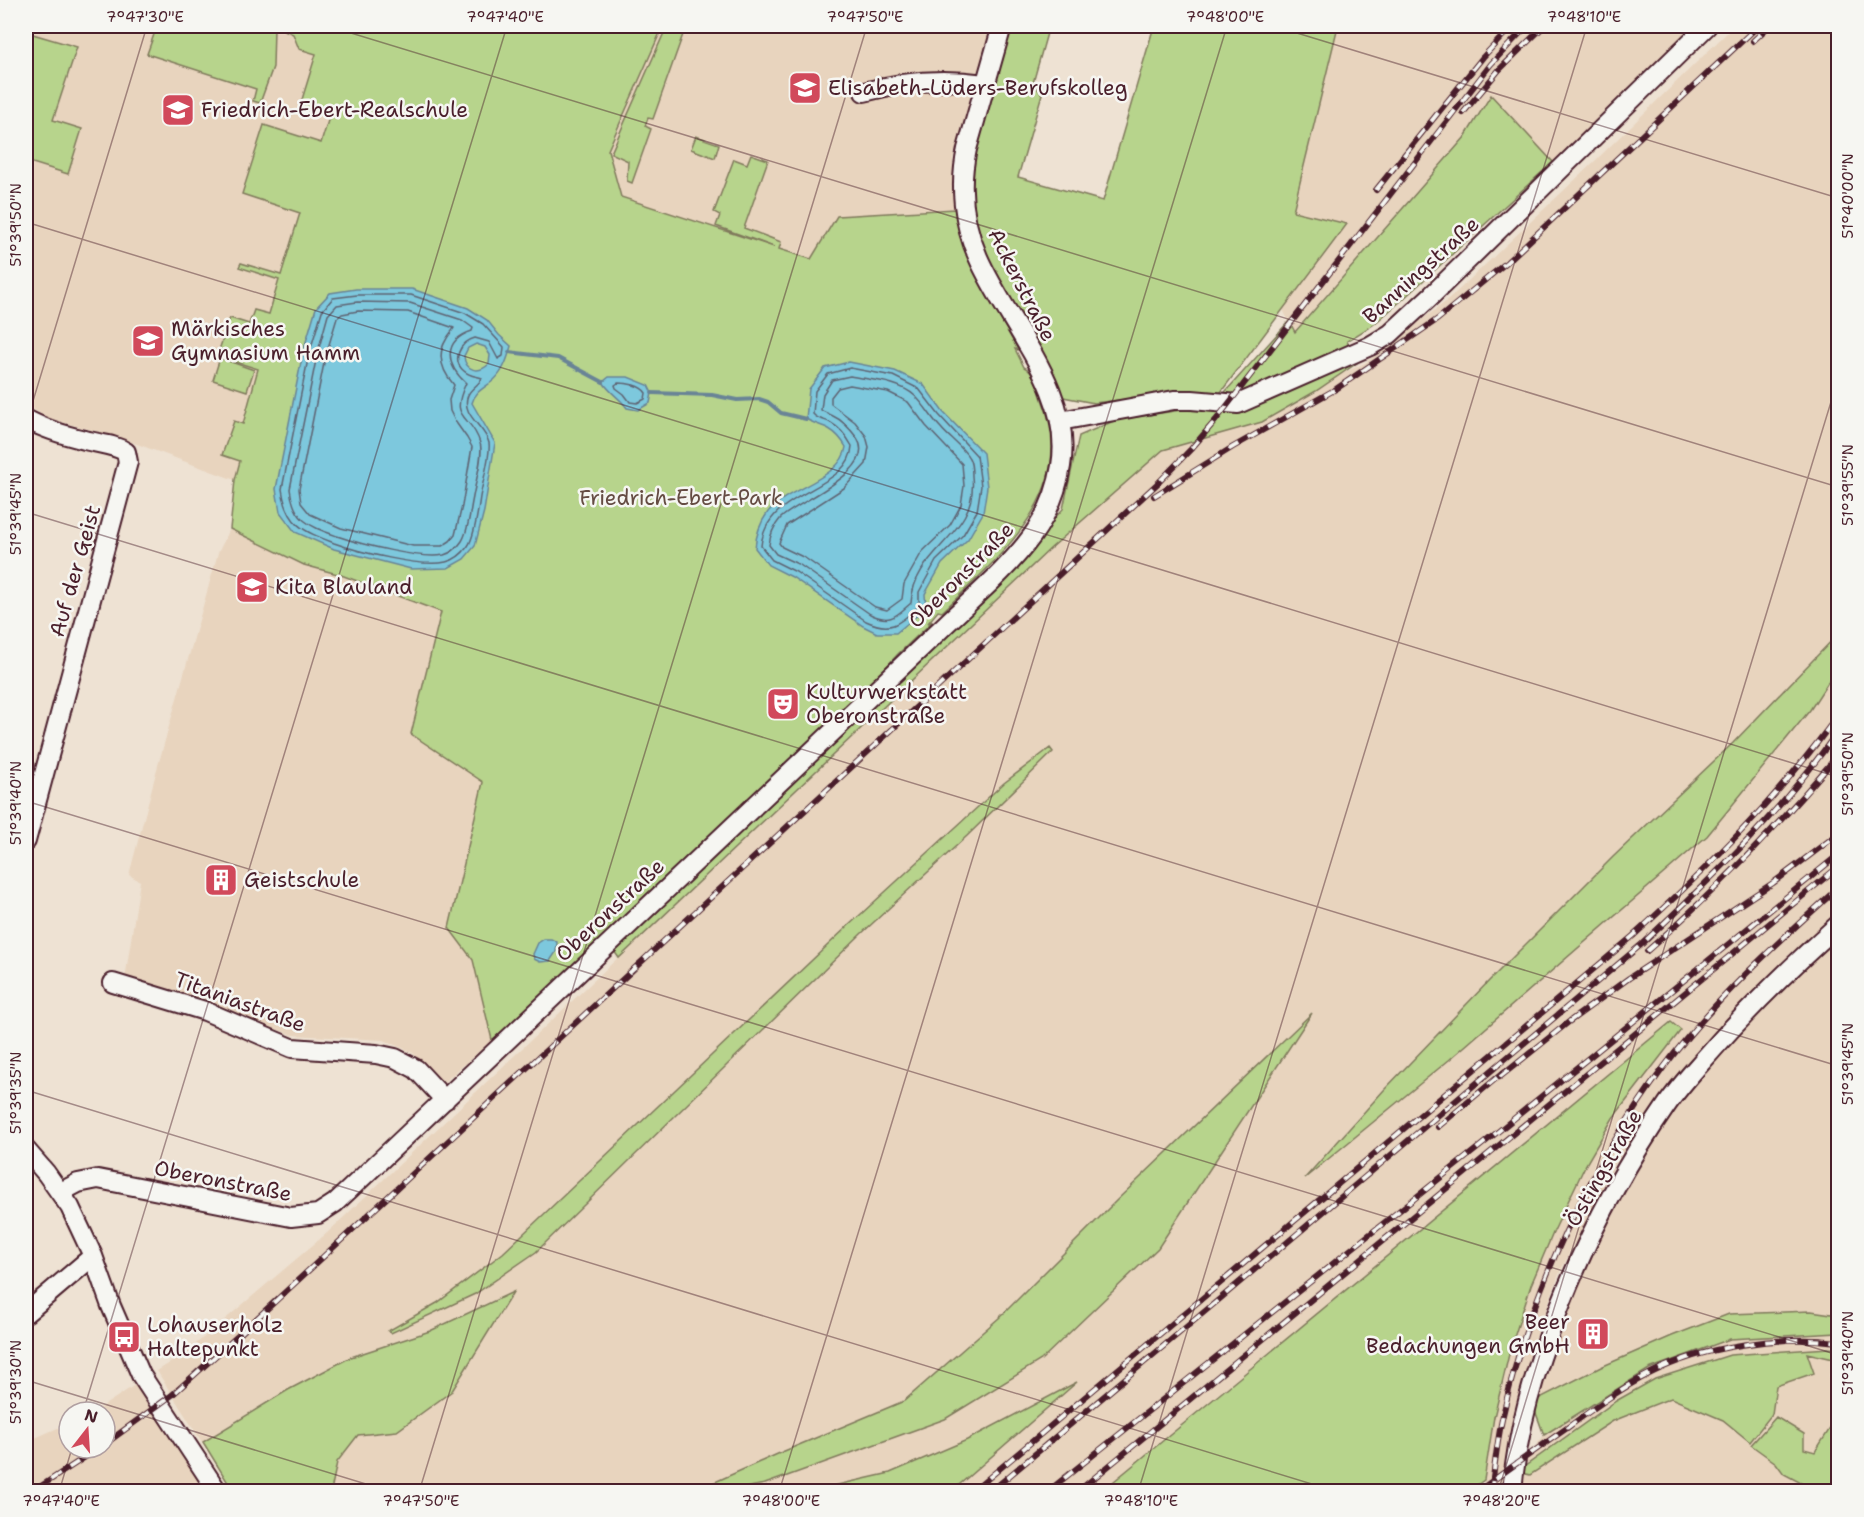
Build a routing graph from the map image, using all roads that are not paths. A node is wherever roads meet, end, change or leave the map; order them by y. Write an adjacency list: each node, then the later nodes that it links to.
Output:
1 (1002, 26): 3 (street, Ackerstraße)
2 (1707, 26): 6 (street, Banningstraße)
3 (985, 84): 4 (street); 6 (street, Ackerstraße)
4 (864, 92)
5 (26, 419): 7 (street, Auf der Geist)
6 (1060, 421): 10 (street, Oberonstraße)
7 (26, 841)
8 (1839, 925): 16 (street, Östingstraße)
9 (112, 983): 10 (street, Titaniastraße)
10 (445, 1100): 12 (street, Oberonstraße)
11 (26, 1150): 12 (street)
12 (61, 1192): 13 (street)
13 (93, 1256): 14 (street); 15 (street)
14 (26, 1313)
15 (218, 1491)
16 (1512, 1491)

